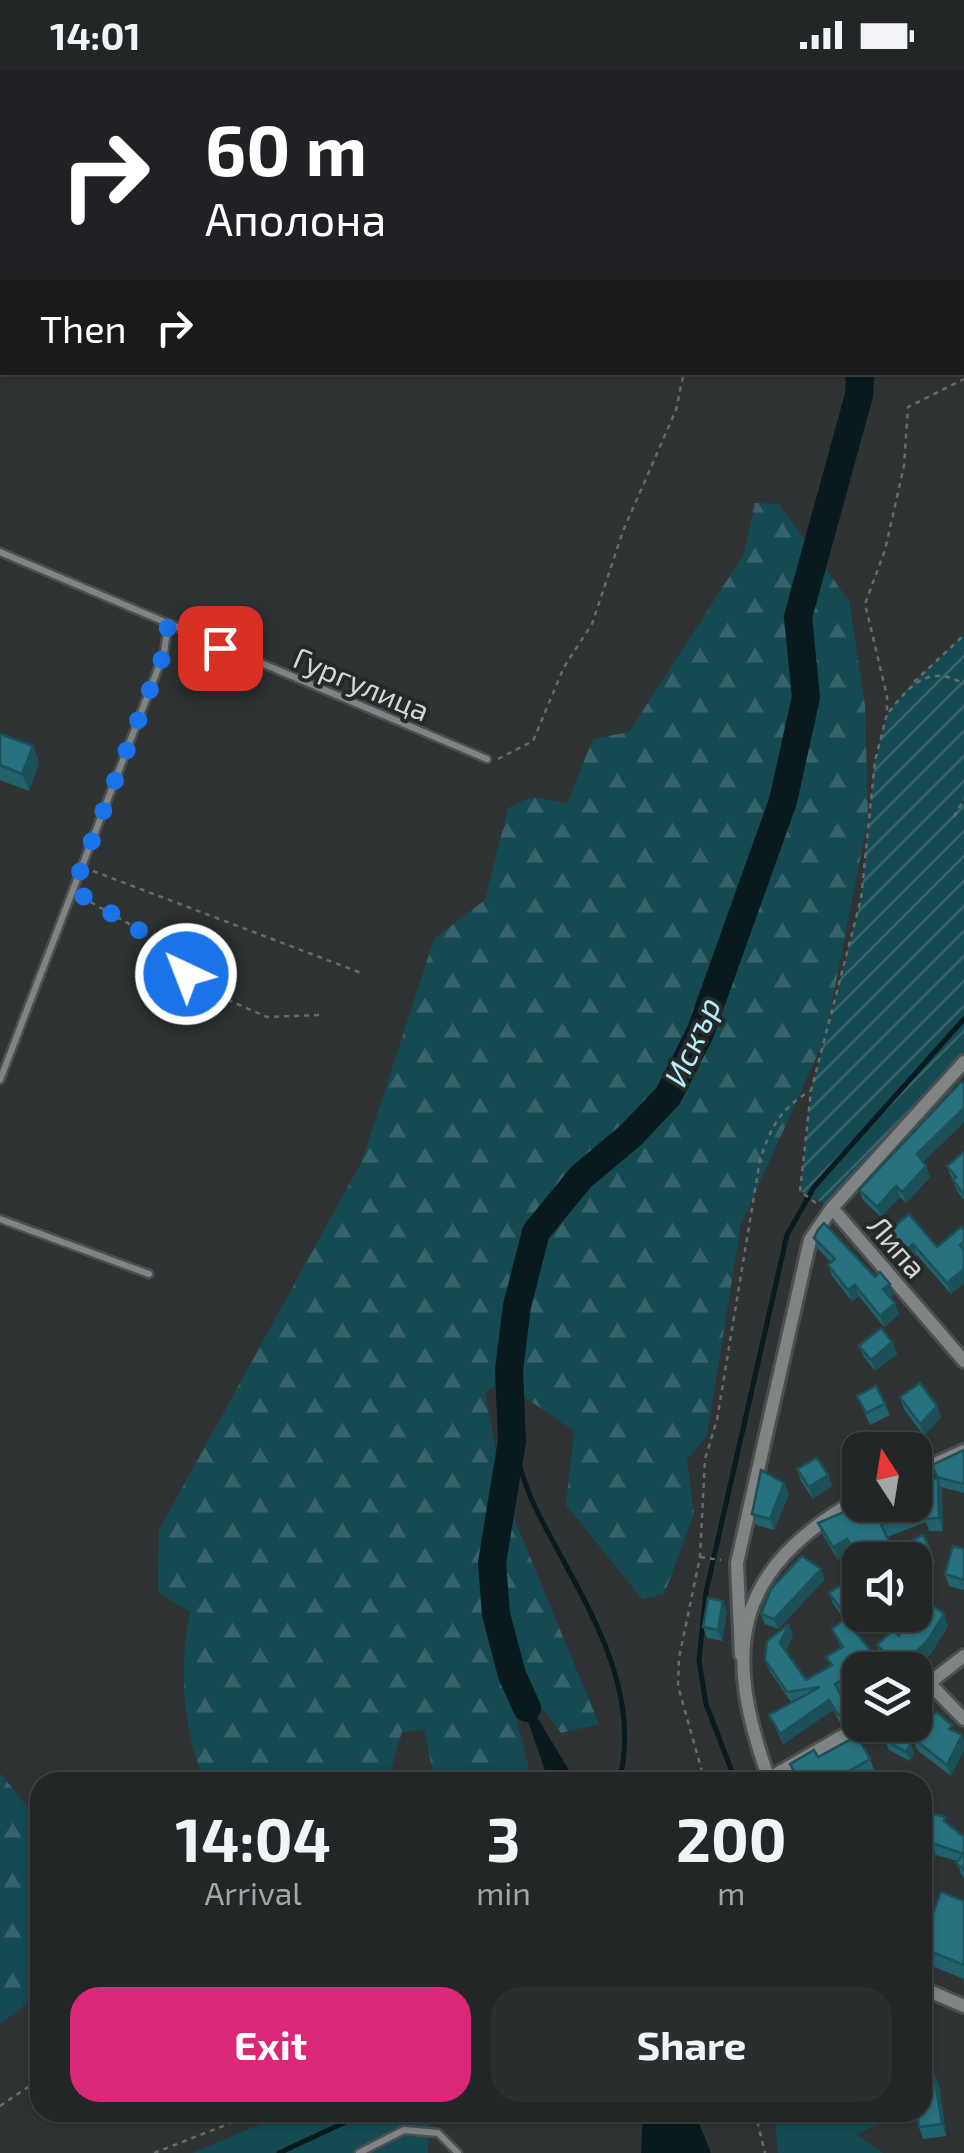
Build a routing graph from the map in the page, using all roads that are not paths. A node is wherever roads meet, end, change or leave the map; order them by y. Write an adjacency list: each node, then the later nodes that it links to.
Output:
1 (0, 552): 2 (lane, Гургулица)
2 (168, 625): 3 (lane, Гургулица); 5 (lane)
3 (487, 759)
4 (964, 1062): 6 (street)
5 (0, 1080)
6 (825, 1206): 9 (street, Липа); 13 (street)
7 (0, 1219): 8 (lane)
8 (148, 1274)
9 (964, 1362)
10 (964, 1451): 11 (street)
11 (932, 1465)
12 (842, 1508): 13 (street)
13 (741, 1655): 19 (street)
14 (964, 1656): 15 (street)
15 (932, 1684)
16 (932, 1686): 17 (street)
17 (964, 1718)
18 (842, 1737): 20 (street)
19 (766, 1772)
20 (784, 1772)
21 (932, 1992): 22 (street)
22 (964, 2006)
23 (360, 2153): 24 (lane)
24 (458, 2153)

